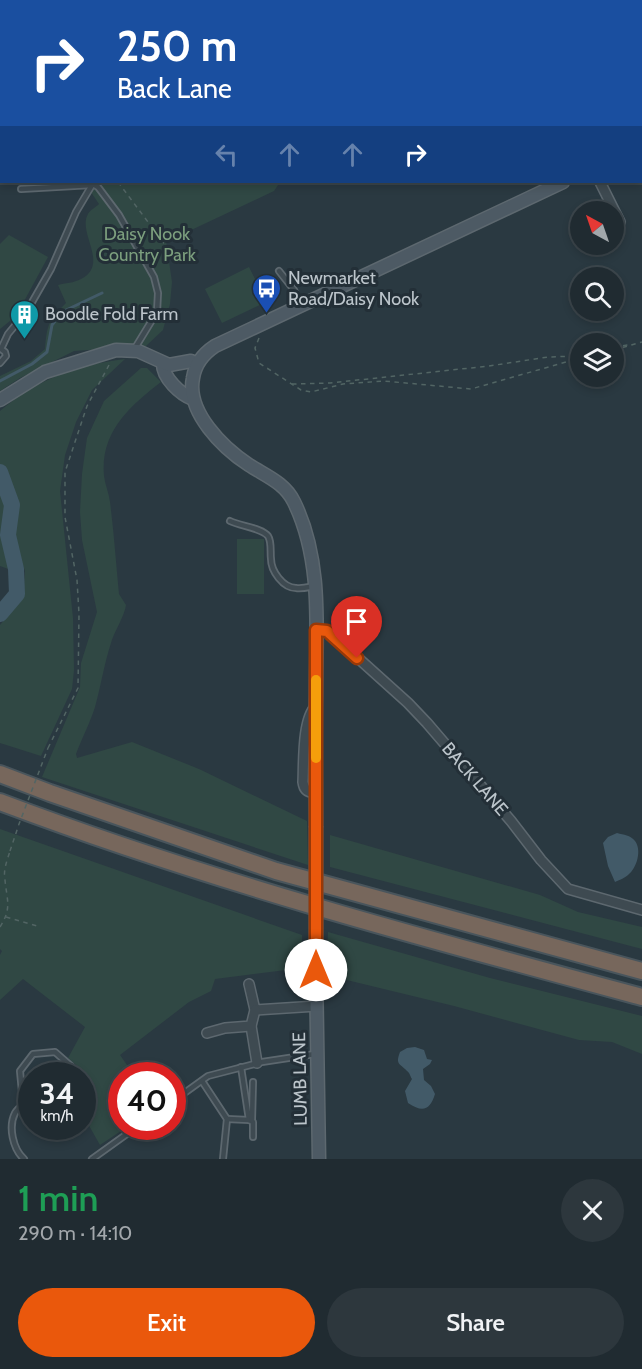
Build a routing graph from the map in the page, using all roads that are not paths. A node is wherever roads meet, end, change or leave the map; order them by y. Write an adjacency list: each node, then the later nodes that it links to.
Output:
1 (91, 183): 4 (lane); 8 (lane); 9 (lane)
2 (561, 183): 7 (street)
3 (600, 183): 5 (street)
4 (21, 189)
5 (610, 201)
6 (279, 271): 7 (lane)
7 (302, 305): 12 (street)
8 (0, 348): 10 (lane)
9 (133, 350): 11 (street); 14 (street)
10 (0, 363)
11 (164, 364): 12 (street); 13 (street, LUMB LANE)
12 (197, 364): 13 (street)
13 (193, 399): 16 (street, LUMB LANE)
14 (0, 400)
15 (230, 521): 16 (lane)
16 (315, 586): 17 (street, LUMB LANE)
17 (316, 630): 20 (street, BACK LANE); 24 (street, LUMB LANE, bridge)
18 (0, 774): 21 (highway)
19 (0, 802): 23 (highway)
20 (642, 910)
21 (642, 971)
22 (249, 984): 25 (street)
23 (642, 997)
24 (311, 1007): 25 (street); 28 (street, LUMB LANE)
25 (255, 1010): 26 (street)
26 (251, 1026): 27 (street); 31 (street)
27 (207, 1033)
28 (319, 1054): 31 (lane); 44 (street, LUMB LANE)
29 (27, 1062): 30 (lane)
30 (66, 1062)
31 (257, 1063): 32 (lane)
32 (242, 1067): 33 (lane); 38 (lane)
33 (202, 1081): 35 (lane); 37 (lane)
34 (253, 1082): 38 (lane)
35 (186, 1092)
36 (18, 1110): 41 (lane)
37 (227, 1119): 38 (lane); 43 (lane)
38 (251, 1120): 39 (lane)
39 (253, 1137)
40 (118, 1140): 42 (lane)
41 (24, 1159)
42 (92, 1159)
43 (223, 1159)
44 (319, 1159)

